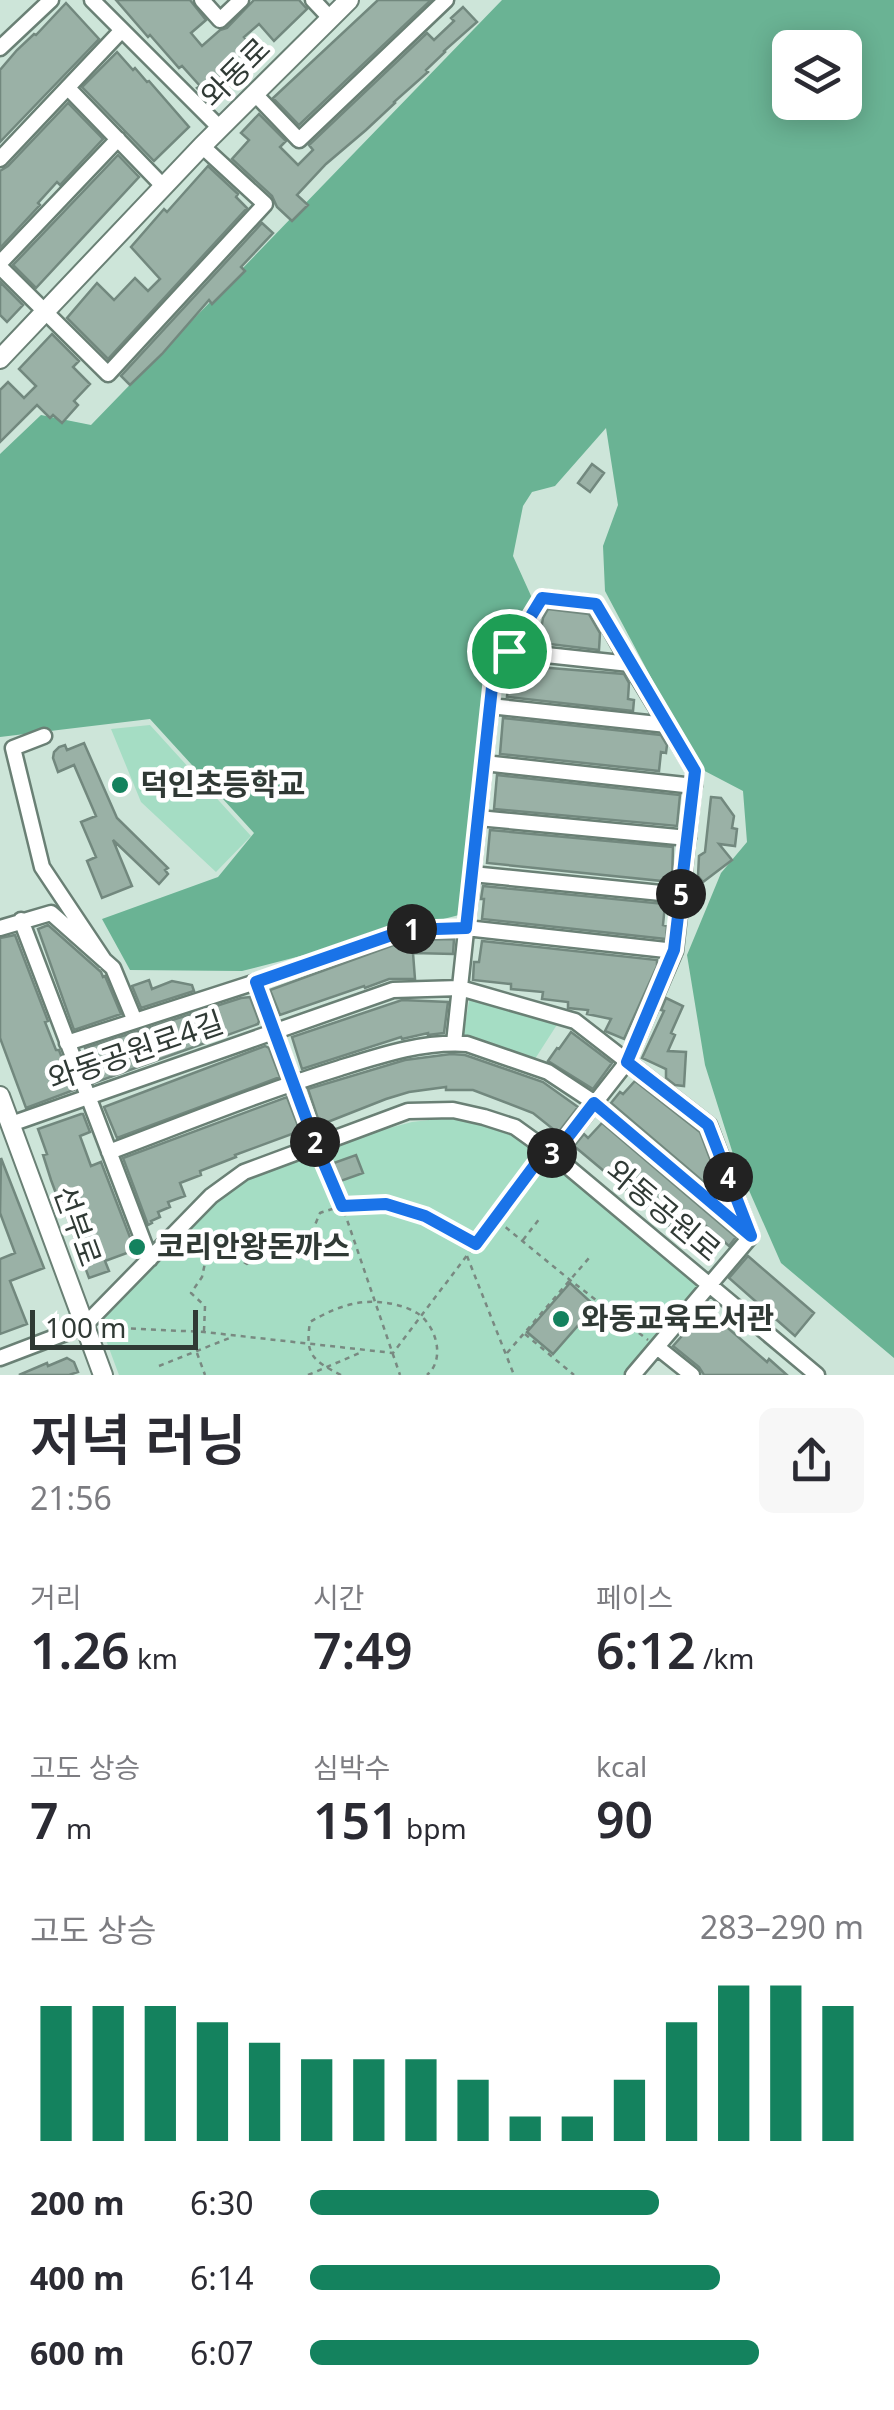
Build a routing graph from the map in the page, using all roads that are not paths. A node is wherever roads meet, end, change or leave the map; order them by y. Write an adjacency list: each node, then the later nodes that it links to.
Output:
1 (51, 0): 10 (street)
2 (92, 0): 9 (street)
3 (202, 0): 4 (street)
4 (241, 0)
5 (313, 0): 8 (street)
6 (350, 0): 8 (main road, 와동로)
7 (446, 0): 12 (street)
8 (330, 18): 12 (main road, 와동로)
9 (122, 30): 11 (street); 13 (street)
10 (0, 48)
11 (68, 88): 14 (street); 16 (street)
12 (254, 93): 13 (main road, 와동로)
13 (220, 128): 15 (main road, 와동로)
14 (118, 140): 17 (street); 18 (street)
15 (202, 146): 17 (main road, 와동로); 19 (street)
16 (0, 159)
17 (163, 186): 19 (main road, 와동로)
18 (0, 265): 19 (street)
19 (45, 311): 20 (main road, 와동로)
20 (0, 359)
21 (509, 651): 22 (street); 22 (street); 23 (street)
22 (630, 664): 24 (street)
23 (490, 706): 24 (street); 26 (street)
24 (667, 725): 27 (street)
25 (44, 736): 36 (street)
26 (484, 762): 27 (street); 28 (street)
27 (694, 786): 29 (street)
28 (478, 818): 29 (street); 30 (street)
29 (688, 838): 31 (street)
30 (472, 874): 31 (street); 34 (street)
31 (681, 894): 35 (street)
32 (21, 920): 33 (street); 36 (street); 41 (street)
33 (0, 928)
34 (466, 928): 35 (street); 37 (street); 38 (street)
35 (674, 950): 43 (street)
36 (104, 960): 39 (street)
37 (256, 982): 39 (street); 40 (street)
38 (460, 988): 40 (street, 와동공원로4길); 42 (street); 43 (street, 와동공원로4길)
39 (135, 1021): 41 (street)
40 (274, 1032): 44 (street); 46 (street, 와동공원로4길)
41 (68, 1042): 46 (street)
42 (454, 1043): 44 (street); 47 (street)
43 (627, 1062): 47 (street); 52 (street, 와동공원로4길)
44 (293, 1082): 49 (street); 50 (street)
45 (0, 1096): 48 (main road, 선부로)
46 (88, 1097): 48 (street, 와동공원로4길); 50 (street)
47 (594, 1103): 51 (street); 52 (street)
48 (11, 1124): 55 (main road, 선부로)
49 (316, 1145): 51 (street, 와동공원로); 53 (street, 와동공원로)
50 (109, 1152): 53 (street)
51 (550, 1152): 54 (street, 와동공원로)
52 (751, 1236): 54 (street)
53 (150, 1259): 55 (street, 와동공원로)
54 (710, 1286): 56 (street); 61 (street, 와동공원로)
55 (84, 1326): 57 (street, 와동공원로); 58 (main road, 선부로)
56 (658, 1347): 59 (street); 60 (street)
57 (0, 1358)
58 (103, 1375)
59 (634, 1375)
60 (692, 1375)
61 (817, 1375)

